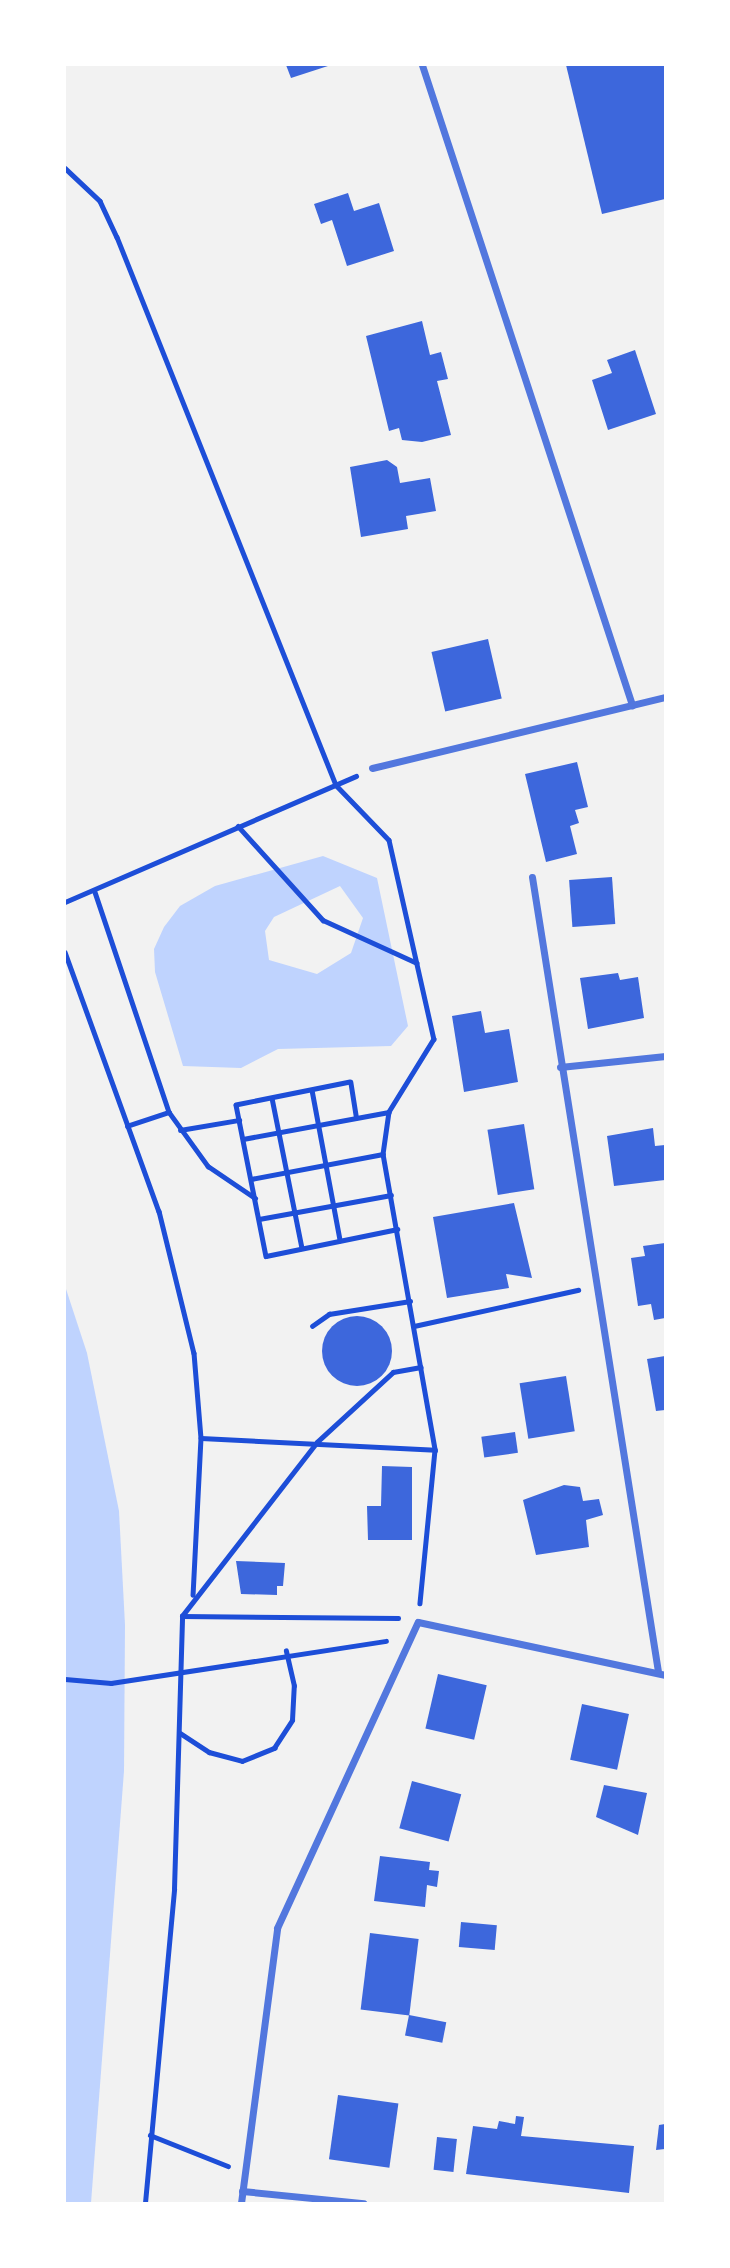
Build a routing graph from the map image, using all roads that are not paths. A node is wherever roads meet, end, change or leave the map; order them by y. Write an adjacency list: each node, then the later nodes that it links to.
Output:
1 (422, 65): 3 (street)
2 (665, 697): 3 (street)
3 (632, 705): 4 (street)
4 (372, 768)
5 (533, 877): 7 (street)
6 (665, 1056): 7 (street)
7 (561, 1067): 8 (street)
8 (662, 1674): 9 (street)
9 (242, 2191): 10 (street); 11 (street)
10 (241, 2203)
11 (363, 2203)

